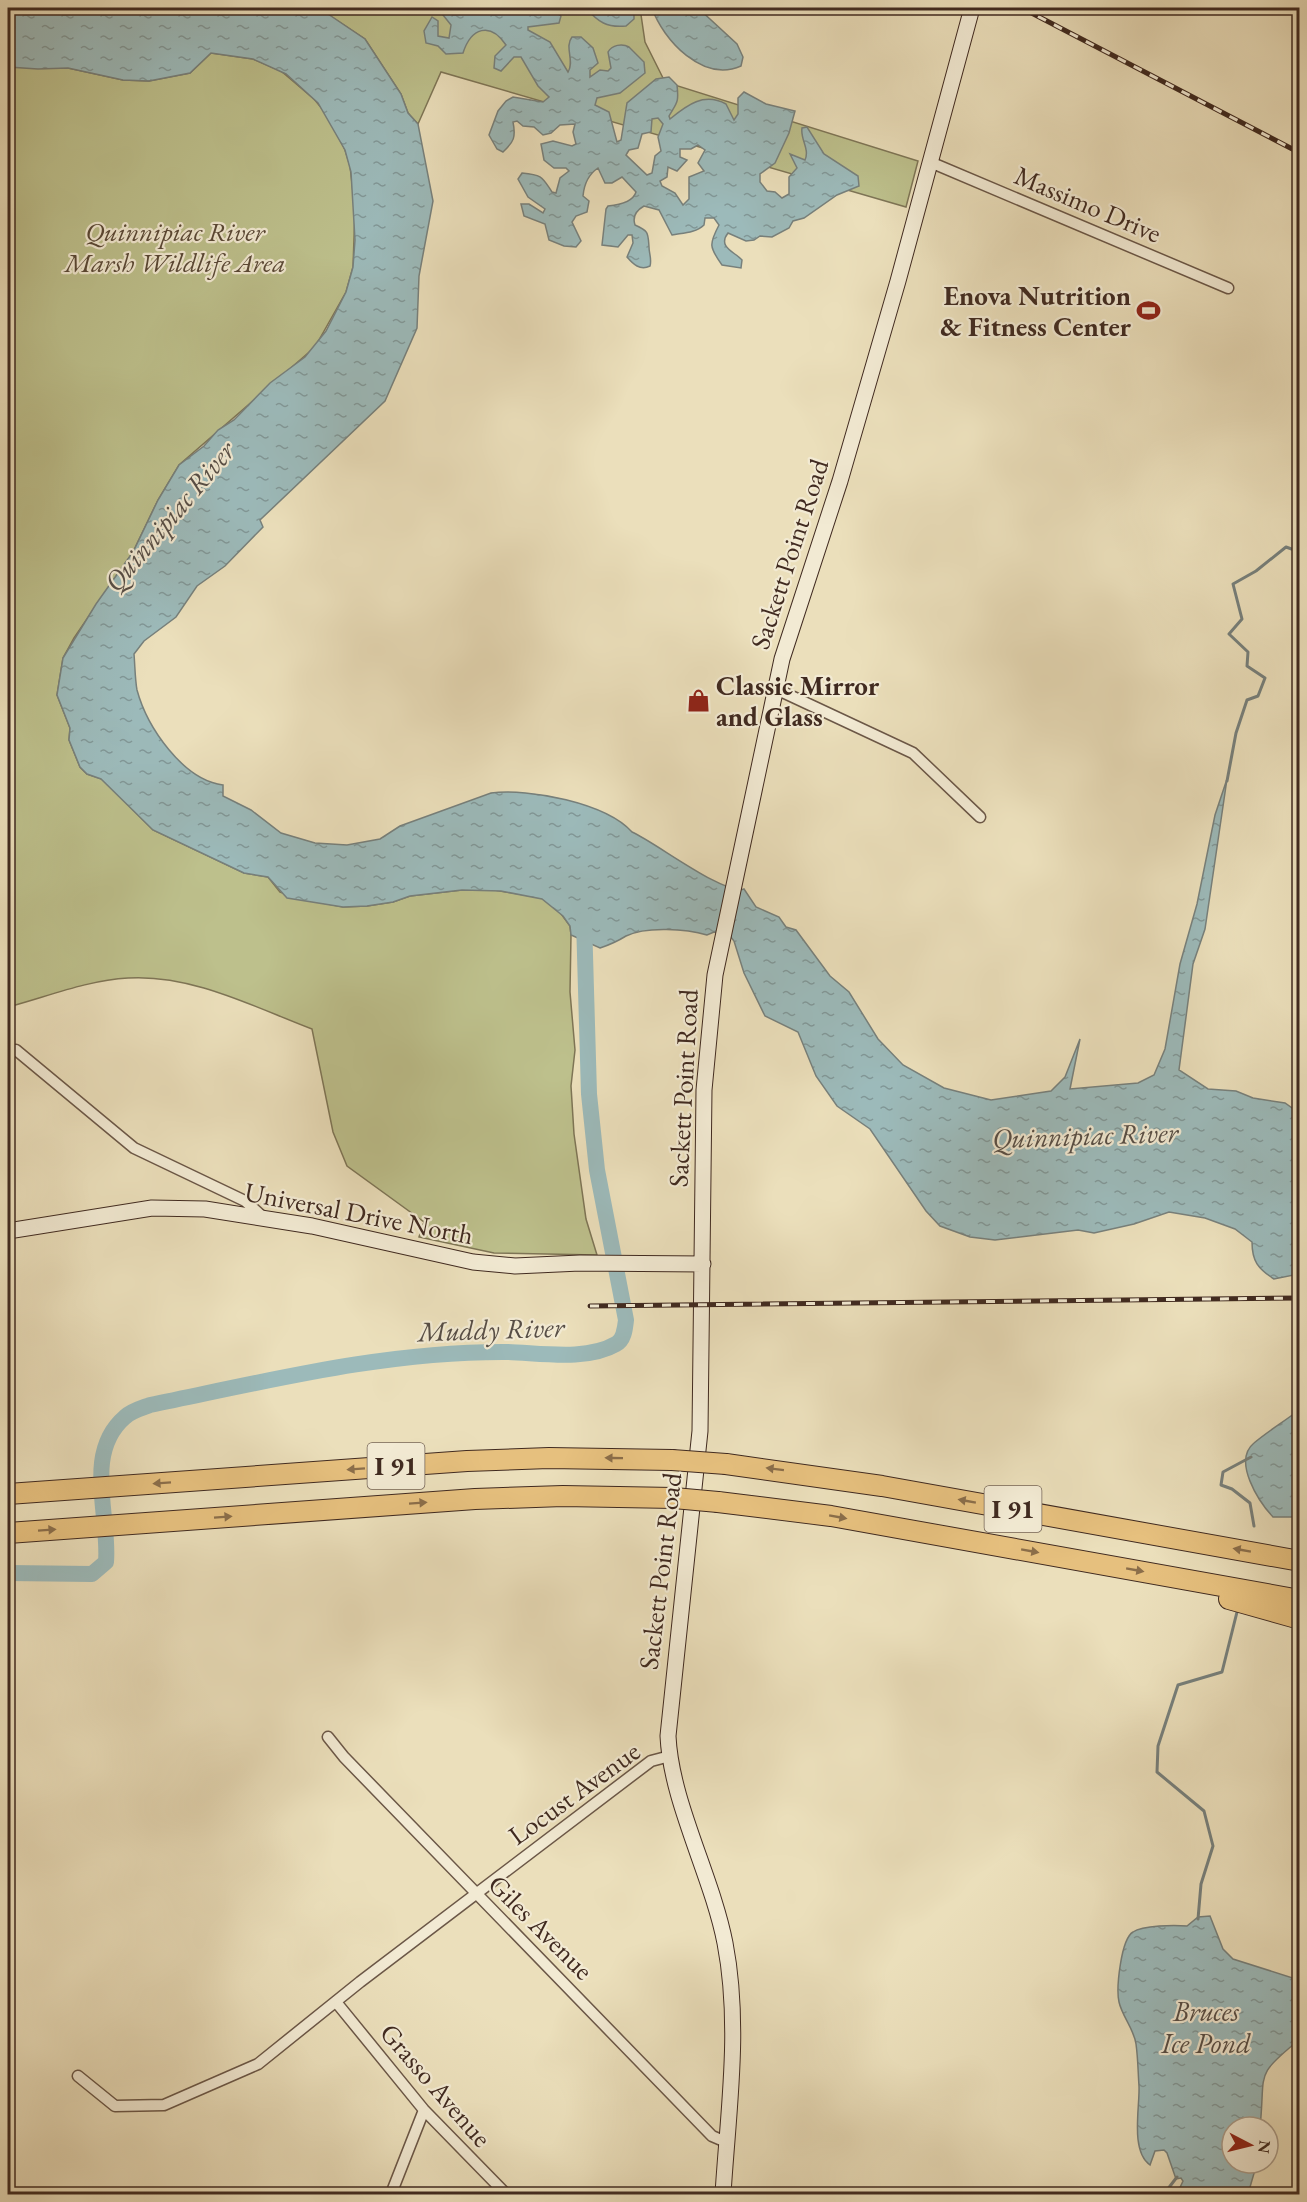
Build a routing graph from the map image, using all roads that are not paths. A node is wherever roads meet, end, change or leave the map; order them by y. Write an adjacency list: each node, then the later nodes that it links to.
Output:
1 (972, 8): 2 (street, Sackett Point Road)
2 (930, 162): 3 (street, Massimo Drive); 4 (street, Sackett Point Road)
3 (1228, 288)
4 (774, 688): 5 (street); 9 (street, Sackett Point Road)
5 (980, 817)
6 (16, 1050): 7 (street)
7 (264, 1218): 8 (street, Universal Drive North); 9 (street, Universal Drive North)
8 (8, 1231)
9 (703, 1264): 17 (street, Sackett Point Road)
10 (8, 1494): 12 (highway, I 91, one-way to 10, bridge)
11 (8, 1533): 13 (highway, I 91, one-way to 13, bridge)
12 (1299, 1561)
13 (1214, 1585): 14 (highway, I 91); 15 (highway)
14 (1299, 1600)
15 (1299, 1619)
16 (327, 1737): 18 (street, Giles Avenue)
17 (670, 1756): 18 (street, Locust Avenue); 22 (street, Sackett Point Road)
18 (477, 1893): 19 (street, Locust Avenue); 22 (street, Giles Avenue)
19 (336, 2002): 20 (street, Locust Avenue); 21 (street, Grasso Avenue)
20 (78, 2076)
21 (424, 2110): 23 (street); 24 (street, Grasso Avenue)
22 (726, 2142): 25 (street, Sackett Point Road)
23 (391, 2194)
24 (506, 2194)
25 (723, 2194)

